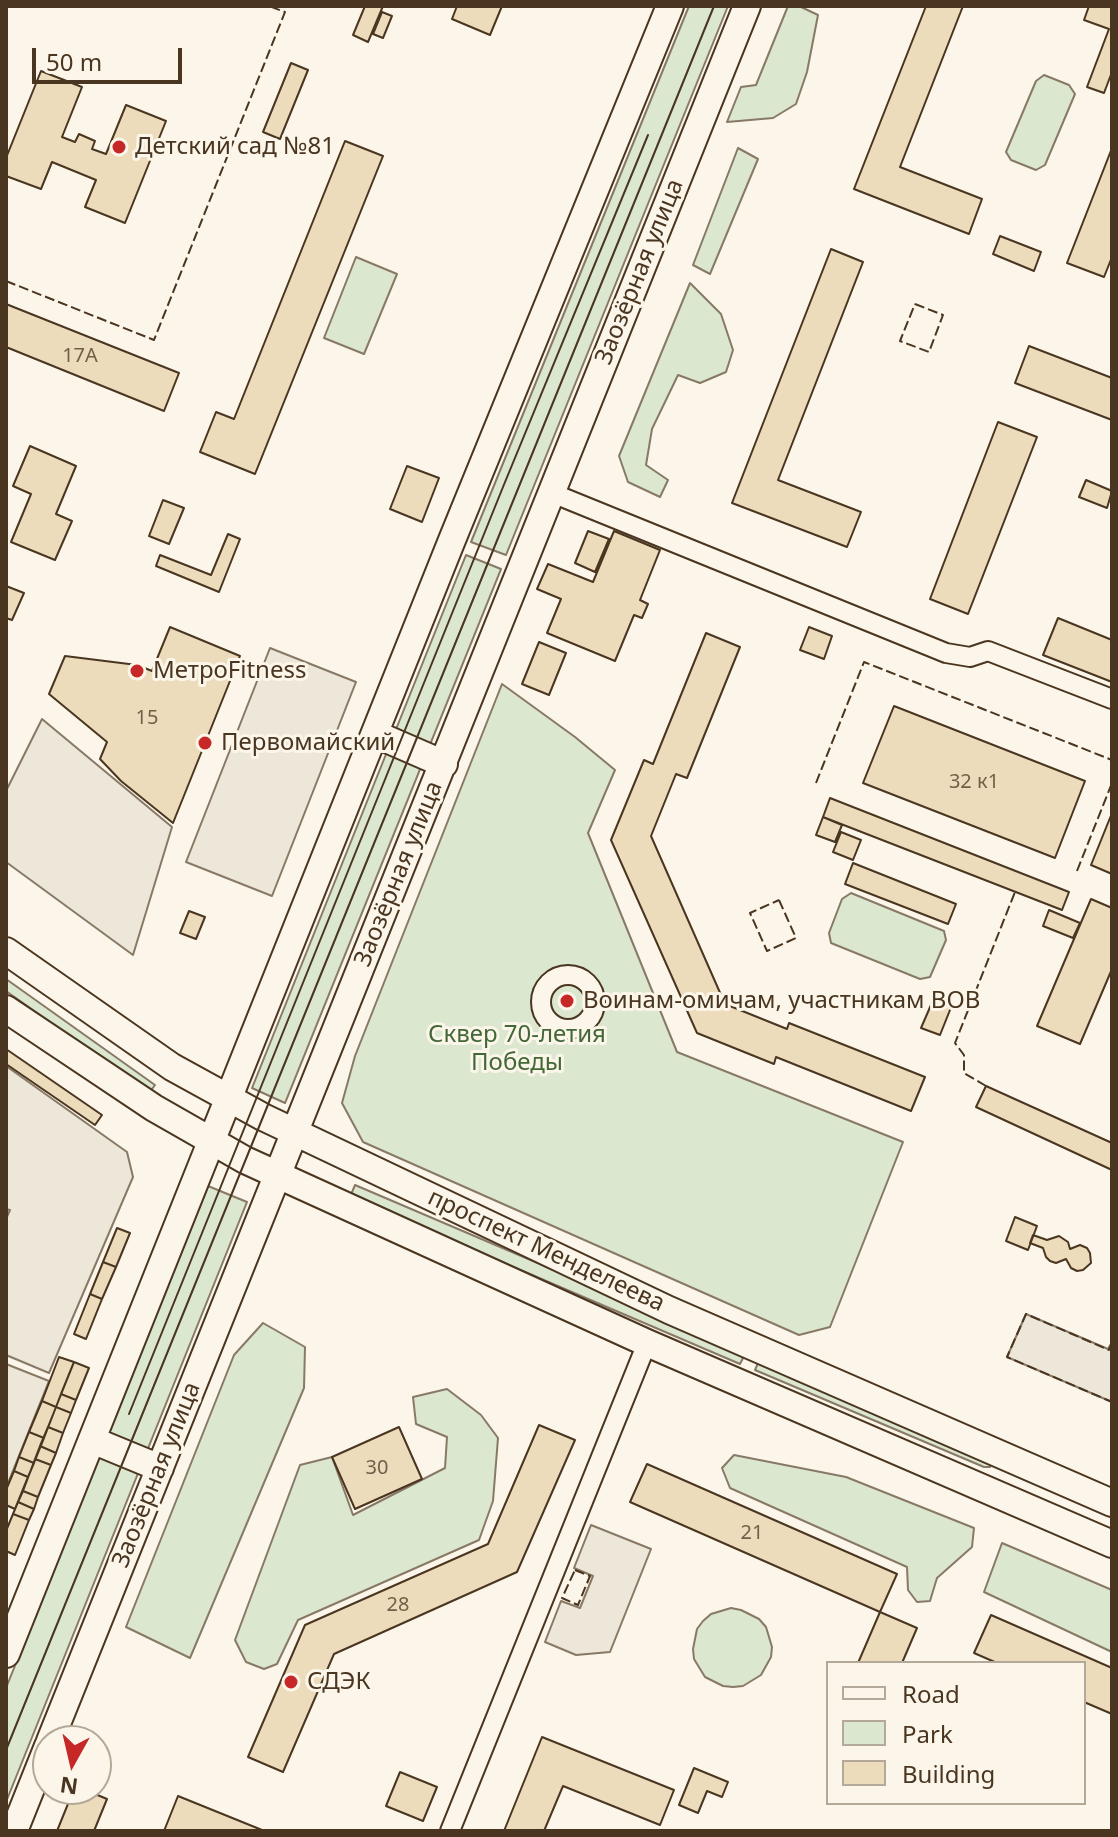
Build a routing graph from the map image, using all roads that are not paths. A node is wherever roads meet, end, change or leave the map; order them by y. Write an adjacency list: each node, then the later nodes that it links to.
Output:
1 (670, 6): 5 (main road)
2 (747, 6): 3 (main road, Заозёрная улица)
3 (552, 493): 4 (street); 6 (main road, Заозёрная улица)
4 (1112, 699)
5 (375, 734): 6 (main road); 9 (main road)
6 (444, 764): 10 (main road, Заозёрная улица)
7 (6, 951): 9 (main road, проспект Менделеева)
8 (6, 1009): 11 (main road, проспект Менделеева)
9 (228, 1098): 10 (main road, проспект Менделеева); 11 (main road)
10 (295, 1132): 12 (main road, Заозёрная улица); 15 (main road, проспект Менделеева)
11 (211, 1142): 12 (main road, проспект Менделеева); 14 (main road)
12 (278, 1175): 13 (main road, проспект Менделеева); 16 (main road, Заозёрная улица)
13 (647, 1343): 17 (main road, проспект Менделеева); 24 (street)
14 (92, 1440): 16 (main road); 20 (main road)
15 (1021, 1464): 17 (main road); 18 (main road, проспект Менделеева)
16 (160, 1468): 21 (main road, Заозёрная улица)
17 (1006, 1498): 19 (main road, проспект Менделеева)
18 (1112, 1503)
19 (1112, 1544)
20 (6, 1654)
21 (57, 1725)
22 (32, 1786): 23 (main road, Заозёрная улица)
23 (14, 1831)
24 (450, 1831)

